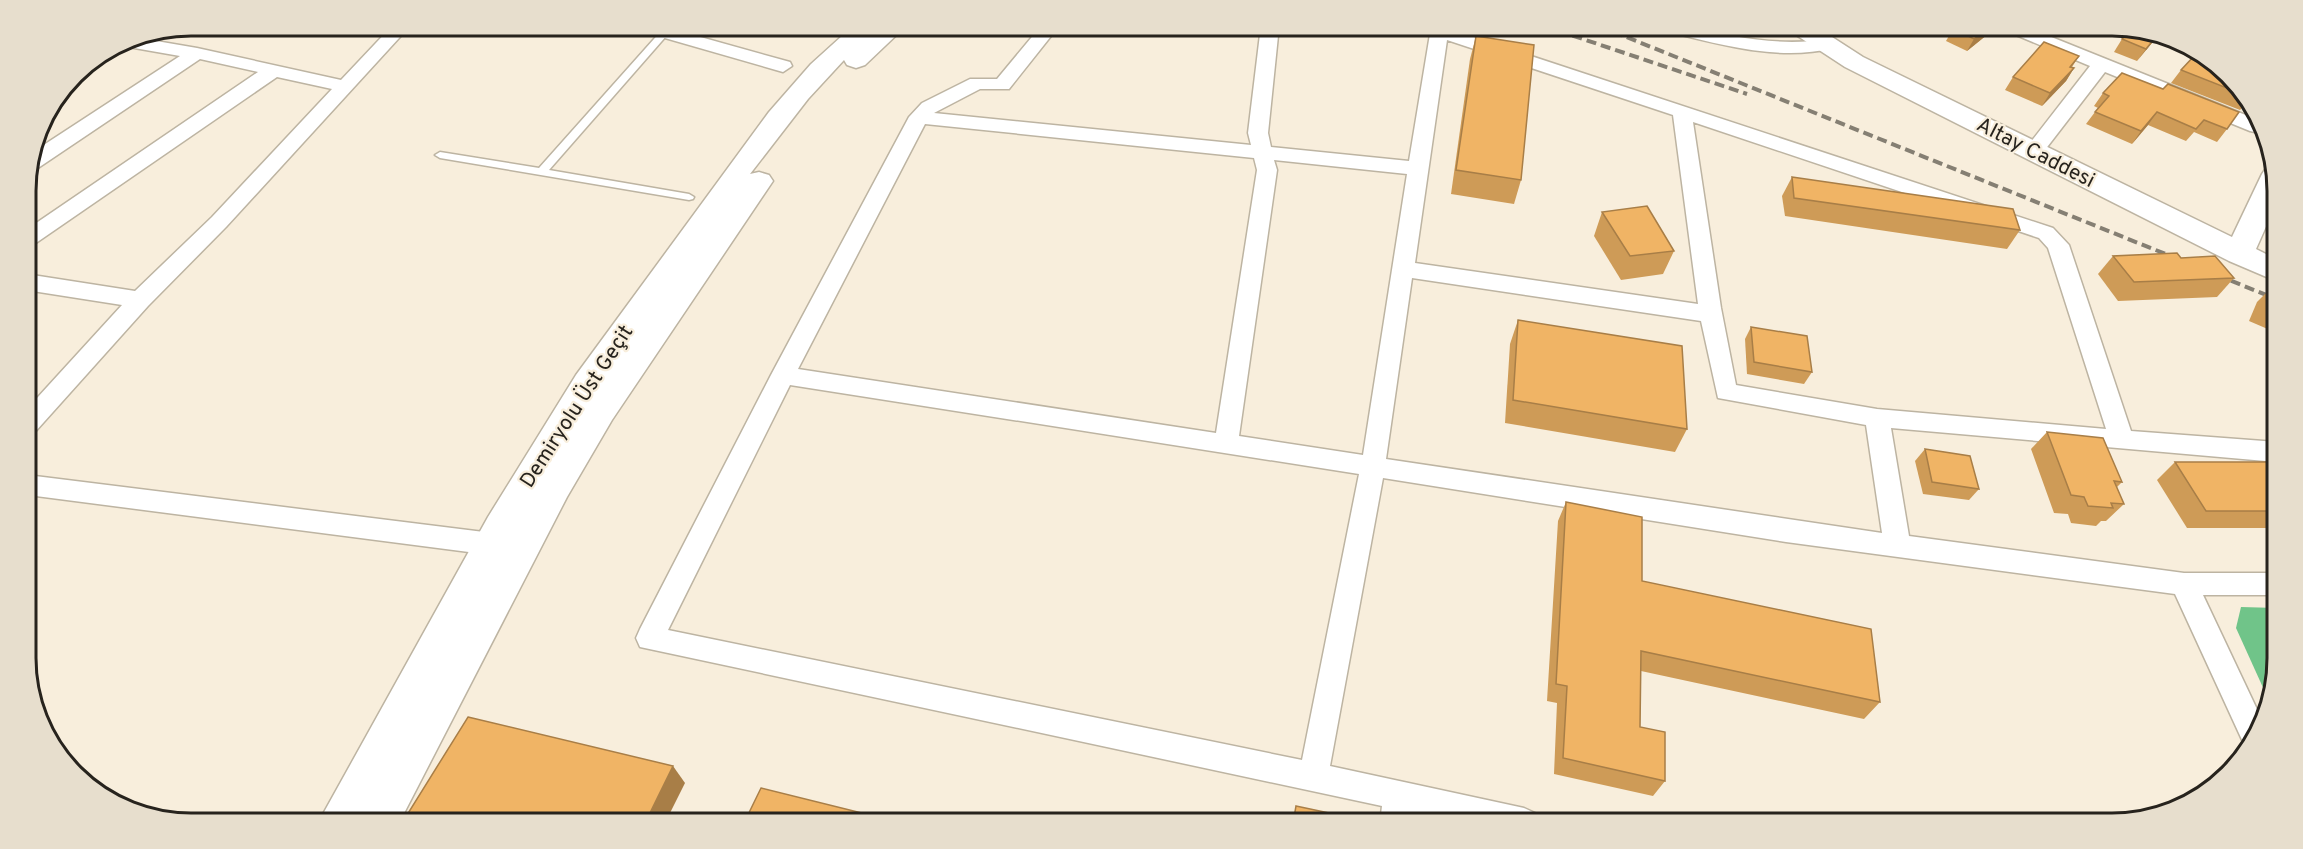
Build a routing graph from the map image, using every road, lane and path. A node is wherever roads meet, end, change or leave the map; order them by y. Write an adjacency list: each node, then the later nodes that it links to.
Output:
1 (392, 36): 21 (street)
2 (661, 36): 30 (lane)
3 (678, 36): 14 (street)
4 (695, 36): 14 (street)
5 (857, 36): 48 (main road, Demiryolu Üst Geçit)
6 (883, 36): 56 (main road, Demiryolu Üst Geçit)
7 (1042, 36): 23 (street)
8 (1269, 36): 25 (street)
9 (1430, 36): 29 (street)
10 (1455, 36): 22 (street)
11 (1720, 36): 16 (street)
12 (1815, 36): 16 (main road, Altay Caddesi)
13 (2035, 36): 18 (street)
14 (691, 40): 19 (street)
15 (143, 44): 17 (street)
16 (1828, 44): 26 (main road, Altay Caddesi)
17 (197, 53): 20 (street); 28 (street)
18 (2102, 63): 24 (street); 26 (street)
19 (783, 66)
20 (274, 70): 21 (street); 33 (street)
21 (344, 86): 38 (street)
22 (1682, 111): 39 (street); 43 (street)
23 (919, 117): 25 (street); 40 (street)
24 (2251, 125)
25 (1262, 151): 29 (street); 44 (street)
26 (2034, 151): 34 (main road, Altay Caddesi)
27 (440, 155): 30 (lane)
28 (40, 157)
29 (1417, 168): 36 (street)
30 (541, 172): 32 (lane)
31 (2267, 193): 34 (main road)
32 (689, 197)
33 (36, 233)
34 (2239, 254): 35 (main road, Altay Caddesi)
35 (2267, 267)
36 (1402, 269): 39 (street); 46 (street)
37 (36, 284): 38 (street)
38 (140, 300): 41 (street)
39 (1711, 314): 42 (street)
40 (783, 375): 44 (street); 53 (street)
41 (36, 415)
42 (1877, 418): 43 (street); 49 (street)
43 (2122, 440): 45 (street)
44 (1226, 445): 46 (street)
45 (2267, 451)
46 (1373, 467): 49 (street); 53 (street)
47 (36, 486): 48 (street)
48 (492, 544): 55 (main road, Demiryolu Üst Geçit)
49 (1897, 545): 50 (street)
50 (2184, 584): 51 (street); 52 (street)
51 (2267, 584)
52 (2250, 727)
53 (1313, 777): 54 (street)
54 (1397, 809): 57 (street)
55 (344, 813)
56 (382, 813)
57 (1433, 813)

